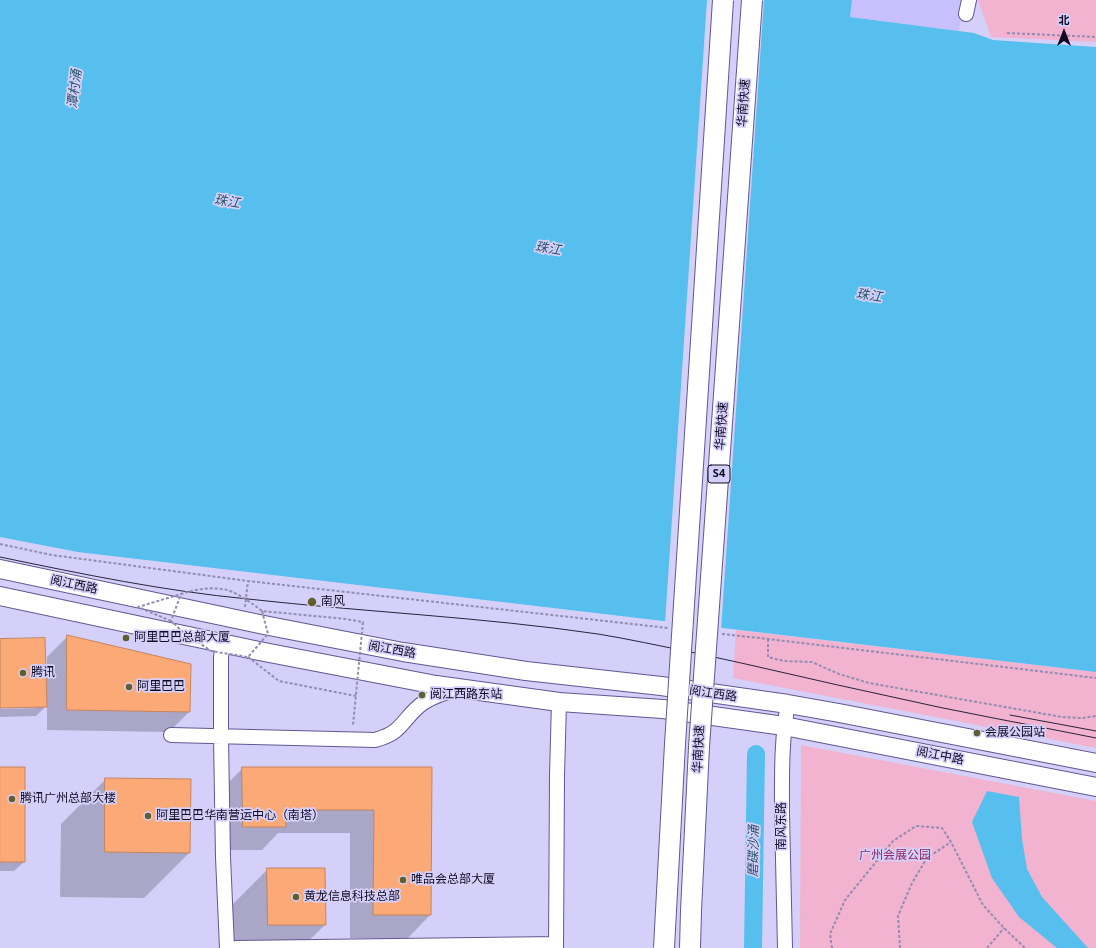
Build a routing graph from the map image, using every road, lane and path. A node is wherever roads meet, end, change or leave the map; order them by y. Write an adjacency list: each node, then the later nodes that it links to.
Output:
1 (723, 0): 40 (highway, 华南快速 / S4, bridge)
2 (752, 0): 41 (highway, 华南快速 / S4, bridge)
3 (969, 0): 4 (street)
4 (966, 14)
5 (1007, 33): 6 (path)
6 (1096, 37)
7 (0, 544): 9 (path)
8 (0, 570): 26 (main road, 阅江西路)
9 (248, 581): 13 (path); 17 (path)
10 (181, 594): 12 (path, bridge); 16 (path, bridge); 16 (path, bridge)
11 (0, 596): 20 (main road, 阅江西路)
12 (262, 611): 21 (path, bridge); 24 (path, bridge)
13 (244, 612)
14 (259, 615): 15 (path)
15 (266, 616)
16 (171, 621): 21 (path, bridge)
17 (673, 629)
18 (720, 634): 19 (path)
19 (768, 639): 22 (path); 27 (path)
20 (223, 643): 23 (main road, 阅江西路); 31 (street)
21 (248, 657): 24 (path, bridge)
22 (1096, 678)
23 (459, 689): 25 (main road, 阅江西路); 31 (street)
24 (356, 696): 28 (path, bridge)
25 (559, 702): 29 (main road, 阅江西路); 36 (street)
26 (788, 704): 29 (street, 南风东路); 32 (main road, 阅江中路)
27 (1096, 716)
28 (353, 725)
29 (784, 726): 33 (main road, 阅江中路); 42 (street, 南风东路)
30 (171, 735): 31 (street)
31 (221, 737): 37 (street)
32 (1096, 763)
33 (1096, 787)
34 (951, 842): 35 (path); 43 (path); 44 (path)
35 (1004, 928): 45 (path); 46 (path)
36 (556, 946): 39 (street)
37 (226, 948)
38 (236, 948): 39 (street)
39 (348, 948)
40 (664, 948)
41 (690, 948)
42 (785, 948)
43 (832, 948)
44 (900, 948)
45 (987, 948)
46 (1025, 948)

